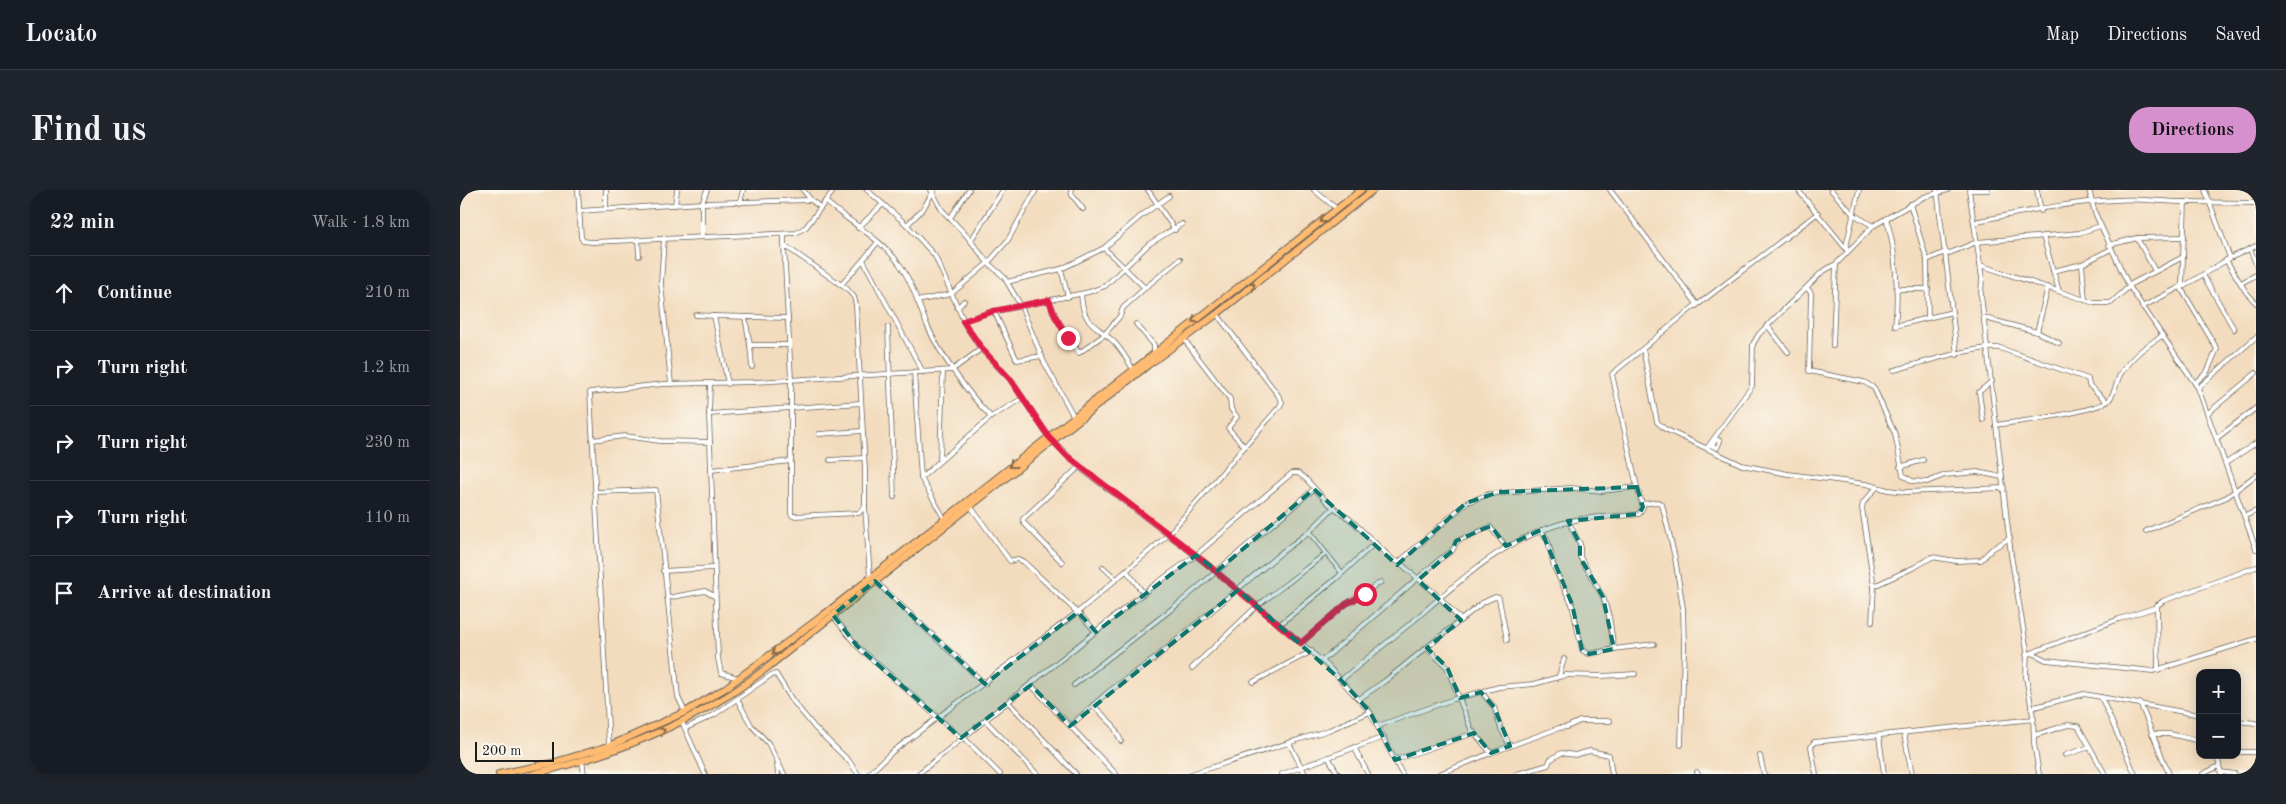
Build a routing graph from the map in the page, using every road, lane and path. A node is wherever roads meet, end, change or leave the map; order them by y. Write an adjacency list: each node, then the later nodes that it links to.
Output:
1 (578, 190): 47 (street)
2 (606, 190): 43 (street)
3 (677, 190): 41 (street)
4 (708, 190): 35 (street)
5 (743, 190): 36 (street)
6 (803, 190): 30 (street)
7 (834, 190): 31 (street)
8 (867, 190): 38 (street)
9 (969, 190): 50 (street)
10 (1003, 190): 66 (street)
11 (1036, 190): 82 (street)
12 (1071, 190): 44 (street)
13 (1148, 190): 39 (street)
14 (1314, 190): 45 (street)
15 (1361, 190): 45 (highway)
16 (1373, 190): 118 (highway, one-way to 16)
17 (1610, 190): 113 (street)
18 (1798, 190): 48 (street)
19 (1831, 190): 49 (street)
20 (1859, 190): 49 (street)
21 (1948, 190): 28 (street)
22 (1970, 190): 23 (street); 52 (street)
23 (1988, 190)
24 (2037, 190): 46 (street)
25 (2089, 190): 32 (street)
26 (2205, 190): 34 (street)
27 (932, 191): 50 (street); 54 (street)
28 (1937, 191): 40 (street); 75 (street)
29 (1169, 196): 39 (street)
30 (811, 200): 36 (street); 42 (street)
31 (825, 201): 42 (street); 57 (street)
32 (2090, 202): 33 (street); 46 (street); 56 (street)
33 (2185, 202): 34 (street); 62 (street)
34 (2209, 202): 37 (street); 79 (street)
35 (702, 203): 36 (street); 41 (street); 61 (street)
36 (740, 203)
37 (2256, 203)
38 (883, 204): 54 (street); 57 (street)
39 (1158, 204): 58 (street); 72 (street)
40 (1910, 204): 51 (street); 81 (street)
41 (676, 205): 43 (street)
42 (820, 207): 59 (street)
43 (606, 209): 47 (street)
44 (1084, 209)
45 (1336, 210): 144 (highway, one-way to 144)
46 (2041, 210): 52 (street)
47 (578, 211): 65 (street)
48 (1818, 213): 73 (street); 113 (street)
49 (1853, 214): 55 (street); 73 (street)
50 (950, 218): 66 (street)
51 (1886, 218): 55 (street); 101 (street)
52 (1975, 222): 67 (street)
53 (1182, 224): 58 (street)
54 (907, 225): 104 (street)
55 (1874, 226): 73 (street)
56 (2100, 226): 60 (street); 71 (street)
57 (858, 228): 68 (street)
58 (1174, 230): 87 (street)
59 (784, 235): 61 (street); 69 (street)
60 (2043, 236): 67 (street); 89 (street)
61 (702, 237): 63 (street)
62 (2184, 237): 64 (street); 77 (street)
63 (664, 238): 65 (street); 159 (street)
64 (2136, 238): 71 (street); 90 (street)
65 (638, 239): 76 (street)
66 (971, 240): 82 (street)
67 (1977, 242): 75 (street); 86 (street)
68 (877, 243): 80 (street); 109 (street)
69 (784, 246): 95 (street); 122 (street)
70 (2256, 246): 74 (street)
71 (2110, 247): 84 (street); 96 (street)
72 (1104, 248): 87 (street); 88 (street)
73 (1846, 249): 83 (street)
74 (2250, 249): 79 (street); 85 (street)
75 (1945, 252): 81 (street); 117 (street)
76 (639, 256)
77 (2182, 257): 90 (street); 100 (street)
78 (1180, 259): 98 (street)
79 (2228, 259): 91 (street); 94 (street)
80 (863, 260): 95 (street); 152 (street)
81 (1927, 260): 102 (street)
82 (988, 263): 93 (street); 104 (street)
83 (1836, 264): 99 (street); 138 (street)
84 (2082, 264): 89 (street); 108 (street)
85 (2256, 264)
86 (1980, 265): 97 (street); 124 (street)
87 (1124, 268): 98 (street); 105 (street)
88 (1061, 269): 93 (street); 106 (street)
89 (2053, 271): 103 (street)
90 (2155, 271): 96 (street)
91 (2203, 275): 100 (street); 129 (street)
92 (2256, 275): 94 (street)
93 (1007, 282): 112 (street)
94 (2240, 283): 111 (street)
95 (841, 285): 155 (street)
96 (2129, 286): 108 (street); 114 (street)
97 (2048, 287): 103 (street); 130 (street)
98 (1145, 288): 131 (street)
99 (1807, 288): 127 (street); 189 (street)
100 (2181, 288): 114 (street); 158 (street)
101 (1896, 289): 102 (street); 123 (street)
102 (1928, 289): 123 (street)
103 (2059, 291): 108 (street)
104 (950, 294): 109 (street); 115 (street)
105 (1081, 294): 106 (street); 131 (street)
106 (1068, 296): 107 (street)
107 (1049, 300): 112 (street); 131 (street)
108 (2085, 300)
109 (917, 301): 148 (street)
110 (964, 301): 115 (street)
111 (2256, 303)
112 (1021, 306): 116 (street); 145 (street)
113 (1696, 306): 141 (street)
114 (2142, 307): 132 (street)
115 (957, 308): 125 (street)
116 (994, 311): 125 (street); 145 (street)
117 (1952, 312): 123 (street); 143 (street)
118 (1216, 314): 134 (highway); 181 (street)
119 (696, 315): 120 (street)
120 (714, 316): 121 (street); 161 (street)
121 (745, 316): 122 (street); 136 (street)
122 (788, 318): 137 (street)
123 (1928, 318)
124 (1985, 318): 130 (street); 139 (street)
125 (963, 321): 140 (street)
126 (1136, 324): 144 (street)
127 (1767, 325): 142 (street); 182 (street)
128 (888, 327): 154 (street)
129 (2234, 329)
130 (2037, 332): 135 (street)
131 (1104, 335): 147 (street)
132 (2162, 336): 158 (street); 164 (street)
133 (2256, 337): 162 (street)
134 (1183, 338): 144 (highway); 181 (street)
135 (2060, 343)
136 (750, 345): 137 (street); 146 (street)
137 (789, 345): 156 (street)
138 (1834, 346)
139 (1989, 348): 143 (street); 157 (street); 164 (street)
140 (982, 349): 148 (street); 163 (street)
141 (1643, 349): 182 (street); 195 (street)
142 (1788, 352)
143 (1957, 354): 149 (street)
144 (1156, 355): 147 (highway); 177 (highway)
145 (1042, 356): 171 (street)
146 (752, 367)
147 (1133, 369): 171 (highway)
148 (953, 370): 150 (street); 170 (street)
149 (1894, 370)
150 (942, 371): 152 (street); 186 (street)
151 (914, 372): 152 (street); 154 (street); 194 (street)
152 (923, 372)
153 (2256, 373): 168 (street)
154 (889, 374): 155 (street); 201 (street)
155 (860, 375): 156 (street); 165 (street)
156 (790, 379): 161 (street); 167 (street)
157 (1992, 381): 172 (street); 173 (street)
158 (2195, 383): 162 (street)
159 (671, 384): 160 (street); 178 (street)
160 (710, 384): 161 (street); 169 (street)
161 (728, 384)
162 (2198, 388): 168 (street)
163 (1023, 398): 170 (street); 177 (street)
164 (2107, 402): 173 (street)
165 (861, 403): 167 (street); 174 (street)
166 (2256, 408): 176 (street)
167 (790, 409): 169 (street); 187 (street)
168 (2208, 413): 176 (street)
169 (709, 414): 179 (street)
170 (991, 417): 186 (street)
171 (1074, 417): 177 (highway)
172 (1983, 420)
173 (1996, 425): 193 (street)
174 (862, 431): 175 (street); 183 (street)
175 (819, 434)
176 (2217, 438): 188 (street)
177 (1051, 439): 190 (street); 204 (highway); 211 (highway, one-way to 211)
178 (592, 440): 179 (street); 200 (street)
179 (710, 442): 191 (street)
180 (2256, 443): 188 (street)
181 (1244, 446): 215 (street)
182 (1707, 448): 196 (street)
183 (864, 458): 184 (street); 203 (street)
184 (830, 460)
185 (1923, 460): 189 (street)
186 (940, 461): 194 (street)
187 (791, 462): 191 (street); 207 (street)
188 (2226, 463): 199 (street)
189 (1900, 466): 193 (street)
190 (1079, 467): 215 (street); 223 (street)
191 (711, 470): 227 (street)
192 (2256, 475): 199 (street)
193 (2002, 477): 197 (street)
194 (920, 478): 211 (street)
195 (1637, 487): 202 (street); 224 (street)
196 (1877, 487): 197 (street); 236 (street)
197 (2004, 488): 216 (street)
198 (1314, 489): 205 (street); 222 (street); 230 (street)
199 (2235, 490): 208 (street); 213 (street)
200 (595, 492): 229 (street); 306 (street)
201 (894, 498)
202 (1642, 504): 210 (street); 305 (street)
203 (865, 506): 207 (street); 209 (street)
204 (971, 507): 211 (highway); 245 (street)
205 (1334, 507): 214 (street); 217 (street)
206 (2256, 511): 208 (street)
207 (859, 513): 209 (street)
208 (2245, 516): 218 (street)
209 (866, 518): 232 (street)
210 (1568, 521): 212 (street); 255 (street)
211 (941, 523): 232 (highway)
212 (1541, 530): 219 (street); 255 (street)
213 (2146, 531)
214 (1309, 532): 221 (street); 237 (street)
215 (1168, 535): 222 (street); 228 (street)
216 (2010, 538): 236 (street); 258 (street)
217 (1375, 543): 224 (street); 231 (street)
218 (2255, 543): 220 (street)
219 (1506, 546): 234 (street); 240 (street)
220 (2256, 548)
221 (1325, 554): 231 (street); 243 (street)
222 (1196, 555): 230 (street); 238 (street)
223 (1062, 562)
224 (1399, 562): 234 (street)
225 (1102, 567): 233 (street)
226 (2256, 567): 242 (street)
227 (714, 568): 229 (street); 239 (street)
228 (1126, 570): 233 (street); 238 (street)
229 (663, 571): 241 (street)
230 (1216, 572): 237 (street); 270 (street)
231 (1342, 572): 248 (street)
232 (873, 579): 244 (highway); 268 (street)
233 (1116, 579): 245 (street)
234 (1418, 580): 240 (street); 260 (street)
235 (1380, 582): 252 (street)
236 (1874, 586): 247 (street)
237 (1238, 590): 243 (street); 280 (street)
238 (1144, 594): 249 (street)
239 (714, 596): 241 (street); 265 (street)
240 (1439, 597): 246 (street); 266 (street)
241 (666, 598): 282 (street)
242 (2157, 606): 257 (street); 262 (street)
243 (1256, 607): 248 (street); 261 (street)
244 (831, 613): 265 (highway, one-way to 265); 273 (highway); 285 (street)
245 (1078, 613): 249 (street); 268 (street)
246 (1461, 620): 251 (street); 254 (street)
247 (1872, 622)
248 (1279, 625): 252 (street)
249 (1096, 632): 269 (street)
250 (2256, 639): 262 (street)
251 (1507, 640)
252 (1301, 643): 256 (street)
253 (1654, 644): 255 (street)
254 (1427, 648): 275 (street); 276 (street)
255 (1614, 649)
256 (1312, 651): 260 (street); 267 (street)
257 (2032, 653): 258 (street); 262 (street)
258 (2026, 655): 281 (street)
259 (1564, 659): 264 (street)
260 (1322, 661): 266 (street)
261 (1192, 668)
262 (2158, 670)
263 (1635, 674): 264 (street)
264 (1559, 676): 271 (street)
265 (739, 679): 282 (highway)
266 (1341, 680): 276 (street)
267 (1253, 682)
268 (985, 684): 285 (street)
269 (1031, 685): 277 (street); 292 (street)
270 (1074, 685)
271 (1481, 692): 275 (street); 307 (street)
272 (2101, 697): 278 (street); 281 (street); 351 (street)
273 (726, 698): 279 (street); 290 (highway)
274 (737, 698): 279 (street); 318 (street); 330 (street)
275 (1460, 698): 293 (street); 295 (street)
276 (1359, 699): 283 (street)
277 (1009, 703): 287 (street); 334 (street)
278 (2140, 703): 284 (street); 297 (street)
279 (730, 705): 294 (street)
280 (1093, 705): 292 (street); 302 (street)
281 (2031, 708): 286 (street)
282 (685, 712): 306 (highway)
283 (1370, 712): 293 (street); 304 (street)
284 (2196, 714)
285 (940, 718): 300 (street); 331 (street)
286 (2034, 719): 296 (street); 298 (street)
287 (986, 721): 300 (street); 333 (street)
288 (1610, 721): 307 (street)
289 (2241, 721): 291 (street)
290 (682, 722): 294 (street); 317 (highway, one-way to 290)
291 (2256, 723)
292 (1070, 726): 335 (street)
293 (1378, 726): 301 (street)
294 (686, 728): 327 (street)
295 (1474, 733): 312 (street); 319 (street)
296 (1904, 734): 299 (street); 348 (street)
297 (2152, 734): 303 (street); 352 (street)
298 (2035, 735): 309 (street); 349 (street)
299 (1879, 736): 346 (street); 347 (street)
300 (962, 737): 322 (street); 332 (street)
301 (1384, 737): 308 (street); 319 (street)
302 (1121, 741)
303 (2196, 741)
304 (1289, 743): 320 (street); 336 (street)
305 (1681, 745)
306 (608, 746): 324 (highway)
307 (1510, 746): 312 (street)
308 (1354, 747): 315 (street); 340 (street)
309 (2090, 747): 313 (street); 350 (street)
310 (2241, 752): 311 (street)
311 (2256, 752)
312 (1491, 753): 342 (street)
313 (2065, 755)
314 (1760, 756): 345 (street)
315 (1328, 757): 320 (street); 339 (street)
316 (2218, 759): 321 (street)
317 (582, 760): 325 (highway); 326 (street)
318 (776, 760): 328 (street); 329 (street)
319 (1396, 760): 341 (street)
320 (1302, 766): 337 (street); 338 (street)
321 (2219, 766): 323 (street); 353 (street)
322 (920, 773)
323 (2221, 773): 354 (street)
324 (499, 774)
325 (533, 774)
326 (584, 774)
327 (705, 774)
328 (778, 774)
329 (784, 774)
330 (858, 774)
331 (868, 774)
332 (1000, 774)
333 (1037, 774)
334 (1076, 774)
335 (1116, 774)
336 (1191, 774)
337 (1282, 774)
338 (1305, 774)
339 (1338, 774)
340 (1368, 774)
341 (1402, 774)
342 (1438, 774)
343 (1517, 774): 344 (street)
344 (1612, 774)
345 (1764, 774)
346 (1816, 774)
347 (1884, 774)
348 (1912, 774)
349 (2038, 774)
350 (2105, 774)
351 (2135, 774)
352 (2169, 774)
353 (2203, 774)
354 (2235, 774)

